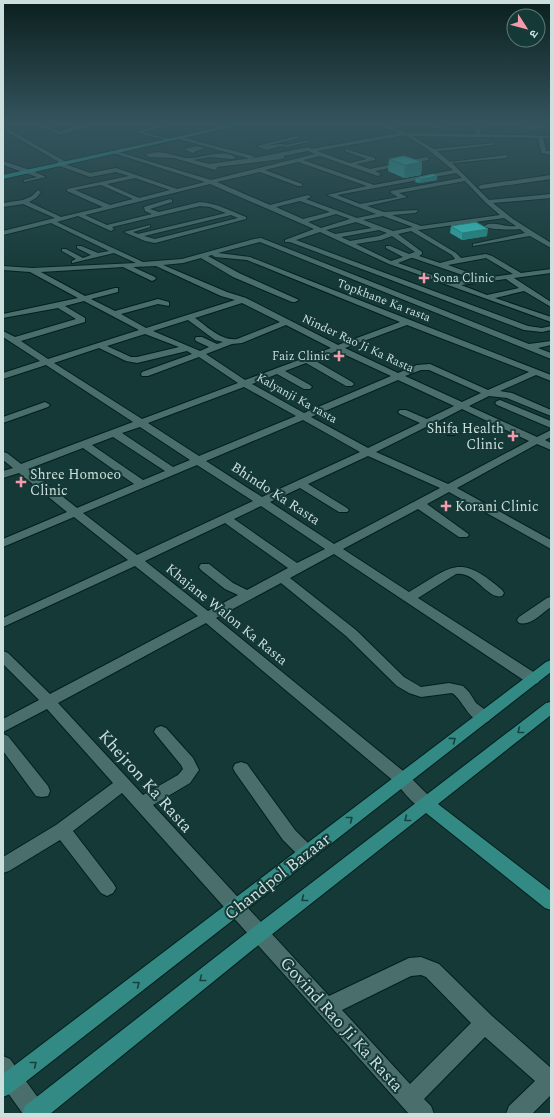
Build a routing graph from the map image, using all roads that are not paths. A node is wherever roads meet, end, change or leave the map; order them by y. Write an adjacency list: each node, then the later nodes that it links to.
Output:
1 (42, 177): 17 (street)
2 (129, 177): 19 (street)
3 (138, 177): 23 (street)
4 (195, 177): 18 (street)
5 (232, 177): 18 (street)
6 (279, 177): 20 (street)
7 (347, 177): 21 (street)
8 (423, 177): 21 (street)
9 (463, 177): 14 (street)
10 (470, 177): 22 (street)
11 (526, 177): 15 (street)
12 (528, 177): 16 (street)
13 (551, 177): 16 (street)
14 (466, 180): 31 (street); 33 (street)
15 (489, 180)
16 (538, 180): 22 (street)
17 (26, 181)
18 (211, 182): 23 (street); 35 (street)
19 (100, 183): 27 (street); 34 (street)
20 (300, 185)
21 (373, 186): 33 (street)
22 (481, 187): 31 (street)
23 (176, 190): 27 (street)
24 (38, 192): 29 (street)
25 (551, 196): 31 (street)
26 (300, 199): 28 (street); 35 (street); 39 (street)
27 (139, 200): 34 (street)
28 (317, 200)
29 (24, 202): 32 (street); 45 (street)
30 (170, 202): 42 (street)
31 (492, 202): 44 (street); 66 (street)
32 (3, 205)
33 (358, 206): 43 (street)
34 (109, 207): 41 (street)
35 (270, 207): 48 (street)
36 (218, 208): 38 (street); 40 (street); 42 (street)
37 (415, 211): 43 (street)
38 (203, 212)
39 (338, 212): 46 (street); 48 (street)
40 (231, 213): 62 (street); 62 (street)
41 (78, 214): 45 (street); 52 (street)
42 (158, 214): 50 (street)
43 (382, 214): 46 (street); 53 (street)
44 (505, 216): 53 (street); 54 (street)
45 (61, 219): 47 (street)
46 (358, 220): 55 (street); 56 (street)
47 (51, 221): 59 (street); 75 (street)
48 (303, 221): 56 (street)
49 (158, 223): 58 (street)
50 (115, 224): 52 (street); 58 (street)
51 (487, 226): 54 (street)
52 (105, 227): 68 (street)
53 (420, 227): 57 (street)
54 (523, 227): 61 (street)
55 (380, 228): 60 (street); 64 (street)
56 (321, 229): 63 (street); 64 (street)
57 (412, 229): 60 (street); 82 (street)
58 (128, 230): 62 (street)
59 (5, 231)
60 (393, 233): 67 (street); 80 (street)
61 (531, 234): 70 (street); 71 (street)
62 (138, 236)
63 (302, 236): 65 (street); 76 (street)
64 (336, 236): 67 (street)
65 (290, 240): 69 (street); 76 (street)
66 (551, 240)
67 (351, 244): 78 (street)
68 (149, 245)
69 (275, 245): 77 (street); 91 (street)
70 (475, 245)
71 (551, 246)
72 (80, 247): 79 (street)
73 (388, 247): 80 (street)
74 (64, 250): 81 (street)
75 (115, 251): 79 (street); 86 (street)
76 (327, 253): 83 (street)
77 (204, 254): 87 (street); 106 (street); 117 (street, Topkhane Ka rasta)
78 (371, 254): 83 (street); 84 (street)
79 (101, 255): 81 (street); 85 (street)
80 (411, 257): 84 (street); 88 (street)
81 (82, 260): 90 (street)
82 (459, 260): 88 (street); 96 (street)
83 (350, 261): 91 (street); 107 (street)
84 (391, 263): 100 (street)
85 (123, 264): 86 (street); 90 (street); 98 (street)
86 (143, 264): 87 (street)
87 (154, 264): 105 (street, Ninder Rao Ji Ka Rasta)
88 (440, 265): 99 (street)
89 (3, 268): 92 (street)
90 (59, 268): 93 (street)
91 (329, 268): 111 (street)
92 (12, 269): 93 (street); 94 (street)
93 (32, 270): 104 (street, Kalyanji Ka rasta)
94 (3, 271)
95 (549, 273): 96 (street)
96 (519, 275): 97 (street)
97 (507, 277): 99 (street); 101 (street)
98 (152, 279)
99 (484, 280): 100 (street)
100 (452, 284): 103 (street)
101 (525, 289): 103 (street); 110 (street)
102 (115, 290): 104 (street)
103 (483, 296): 107 (street); 115 (street)
104 (85, 299): 109 (street); 112 (street, Kalyanji Ka rasta)
105 (243, 300): 114 (street); 116 (street, Ninder Rao Ji Ka Rasta)
106 (294, 300)
107 (458, 302): 111 (street); 118 (street)
108 (166, 304): 112 (street)
109 (59, 305): 113 (street); 122 (street)
110 (551, 305)
111 (440, 310): 127 (street)
112 (114, 314): 119 (street, Kalyanji Ka rasta)
113 (3, 316)
114 (189, 316): 119 (street); 123 (street)
115 (551, 320)
116 (287, 322): 123 (street); 129 (street, Ninder Rao Ji Ka Rasta)
117 (407, 322): 129 (street); 135 (street, Topkhane Ka rasta)
118 (551, 328)
119 (146, 331): 125 (street); 128 (street, Kalyanji Ka rasta)
120 (3, 333): 122 (street, Bhindo Ka Rasta)
121 (198, 339): 126 (street)
122 (15, 340): 133 (street, Bhindo Ka Rasta)
123 (231, 342): 126 (street)
124 (551, 343): 127 (street)
125 (98, 345): 128 (street); 133 (street)
126 (216, 347): 130 (street)
127 (529, 347): 131 (street)
128 (188, 348): 130 (street, Kalyanji Ka rasta)
129 (337, 348): 132 (street); 138 (street, Ninder Rao Ji Ka Rasta)
130 (199, 354): 136 (street); 140 (street, Kalyanji Ka rasta)
131 (551, 356)
132 (306, 360): 134 (street); 141 (street)
133 (48, 362): 137 (street); 151 (street, Bhindo Ka Rasta)
134 (278, 371): 140 (street); 142 (street)
135 (536, 372): 139 (street, Topkhane Ka rasta); 143 (street)
136 (145, 374)
137 (3, 376)
138 (399, 376): 143 (street); 146 (street, Ninder Rao Ji Ka Rasta); 149 (street)
139 (551, 378)
140 (245, 384): 149 (street, Kalyanji Ka rasta); 151 (street)
141 (349, 384)
142 (307, 387)
143 (488, 393): 146 (street); 148 (street)
144 (500, 403): 153 (street)
145 (45, 405): 150 (street)
146 (463, 405): 152 (street); 157 (street, Ninder Rao Ji Ka Rasta)
147 (403, 412): 152 (street)
148 (551, 413)
149 (303, 415): 160 (street, Kalyanji Ka rasta); 162 (street)
150 (3, 420)
151 (143, 423): 155 (street); 162 (street, Bhindo Ka Rasta)
152 (428, 423): 154 (street); 160 (street)
153 (551, 425)
154 (451, 433)
155 (116, 434): 158 (street); 164 (street)
156 (551, 434): 157 (street)
157 (537, 440): 159 (street, Ninder Rao Ji Ka Rasta); 168 (street)
158 (85, 445): 163 (street); 167 (street)
159 (551, 447)
160 (368, 452): 166 (street); 168 (street, Kalyanji Ka rasta)
161 (3, 454): 163 (street, Khajane Walon Ka Rasta)
162 (200, 460): 164 (street); 169 (street, Bhindo Ka Rasta)
163 (22, 468): 165 (street); 172 (street, Khajane Walon Ka Rasta)
164 (173, 472): 167 (street)
165 (3, 475)
166 (301, 484): 169 (street); 171 (street)
167 (142, 485): 172 (street)
168 (449, 488): 170 (street); 176 (street, Kalyanji Ka rasta)
169 (262, 502): 173 (street); 177 (street, Bhindo Ka Rasta)
170 (419, 504): 174 (street); 177 (street)
171 (343, 510)
172 (77, 512): 175 (street); 178 (street, Khajane Walon Ka Rasta)
173 (226, 519): 178 (street); 180 (street)
174 (463, 534)
175 (3, 543)
176 (551, 545)
177 (335, 549): 180 (street); 184 (street, Bhindo Ka Rasta)
178 (135, 560): 186 (street, Khajane Walon Ka Rasta); 188 (street)
179 (205, 567): 183 (street)
180 (297, 569): 181 (street)
181 (282, 577): 183 (street); 194 (street)
182 (498, 593): 184 (street)
183 (248, 595): 186 (street)
184 (410, 598): 191 (street, Bhindo Ka Rasta)
185 (551, 601): 187 (street)
186 (207, 617): 192 (street); 199 (street, Khajane Walon Ka Rasta)
187 (524, 620)
188 (3, 623)
189 (3, 656): 192 (street, Khejron Ka Rasta)
190 (551, 665): 191 (main road, Chandpol Bazaar)
191 (533, 679): 194 (main road, Chandpol Bazaar)
192 (49, 702): 195 (street); 200 (street, Khejron Ka Rasta)
193 (551, 707): 203 (main road, one-way to 203)
194 (484, 717): 199 (main road, Chandpol Bazaar, one-way to 194)
195 (3, 726)
196 (161, 732): 202 (street)
197 (3, 740): 201 (street)
198 (241, 768): 205 (street)
199 (402, 779): 203 (street, Khajane Walon Ka Rasta); 205 (main road, Chandpol Bazaar, one-way to 199)
200 (124, 783): 202 (street, Khejron Ka Rasta); 204 (street)
201 (42, 791)
202 (142, 804): 209 (street, Khejron Ka Rasta)
203 (426, 804): 208 (main road); 210 (main road, one-way to 210)
204 (62, 830): 206 (street); 207 (street)
205 (307, 853): 209 (main road, Chandpol Bazaar)
206 (3, 866)
207 (108, 888)
208 (551, 902)
209 (235, 908): 210 (street, Khejron Ka Rasta); 213 (main road, Chandpol Bazaar, one-way to 209)
210 (260, 933): 211 (street, Govind Rao Ji Ka Rasta); 216 (main road, one-way to 216)
211 (327, 1007): 212 (street); 215 (street, Govind Rao Ji Ka Rasta)
212 (486, 1023): 214 (street); 215 (street)
213 (6, 1078): 216 (street)
214 (550, 1081): 218 (street)
215 (409, 1099): 217 (street, Govind Rao Ji Ka Rasta)
216 (35, 1113)
217 (423, 1114)
218 (517, 1114)

